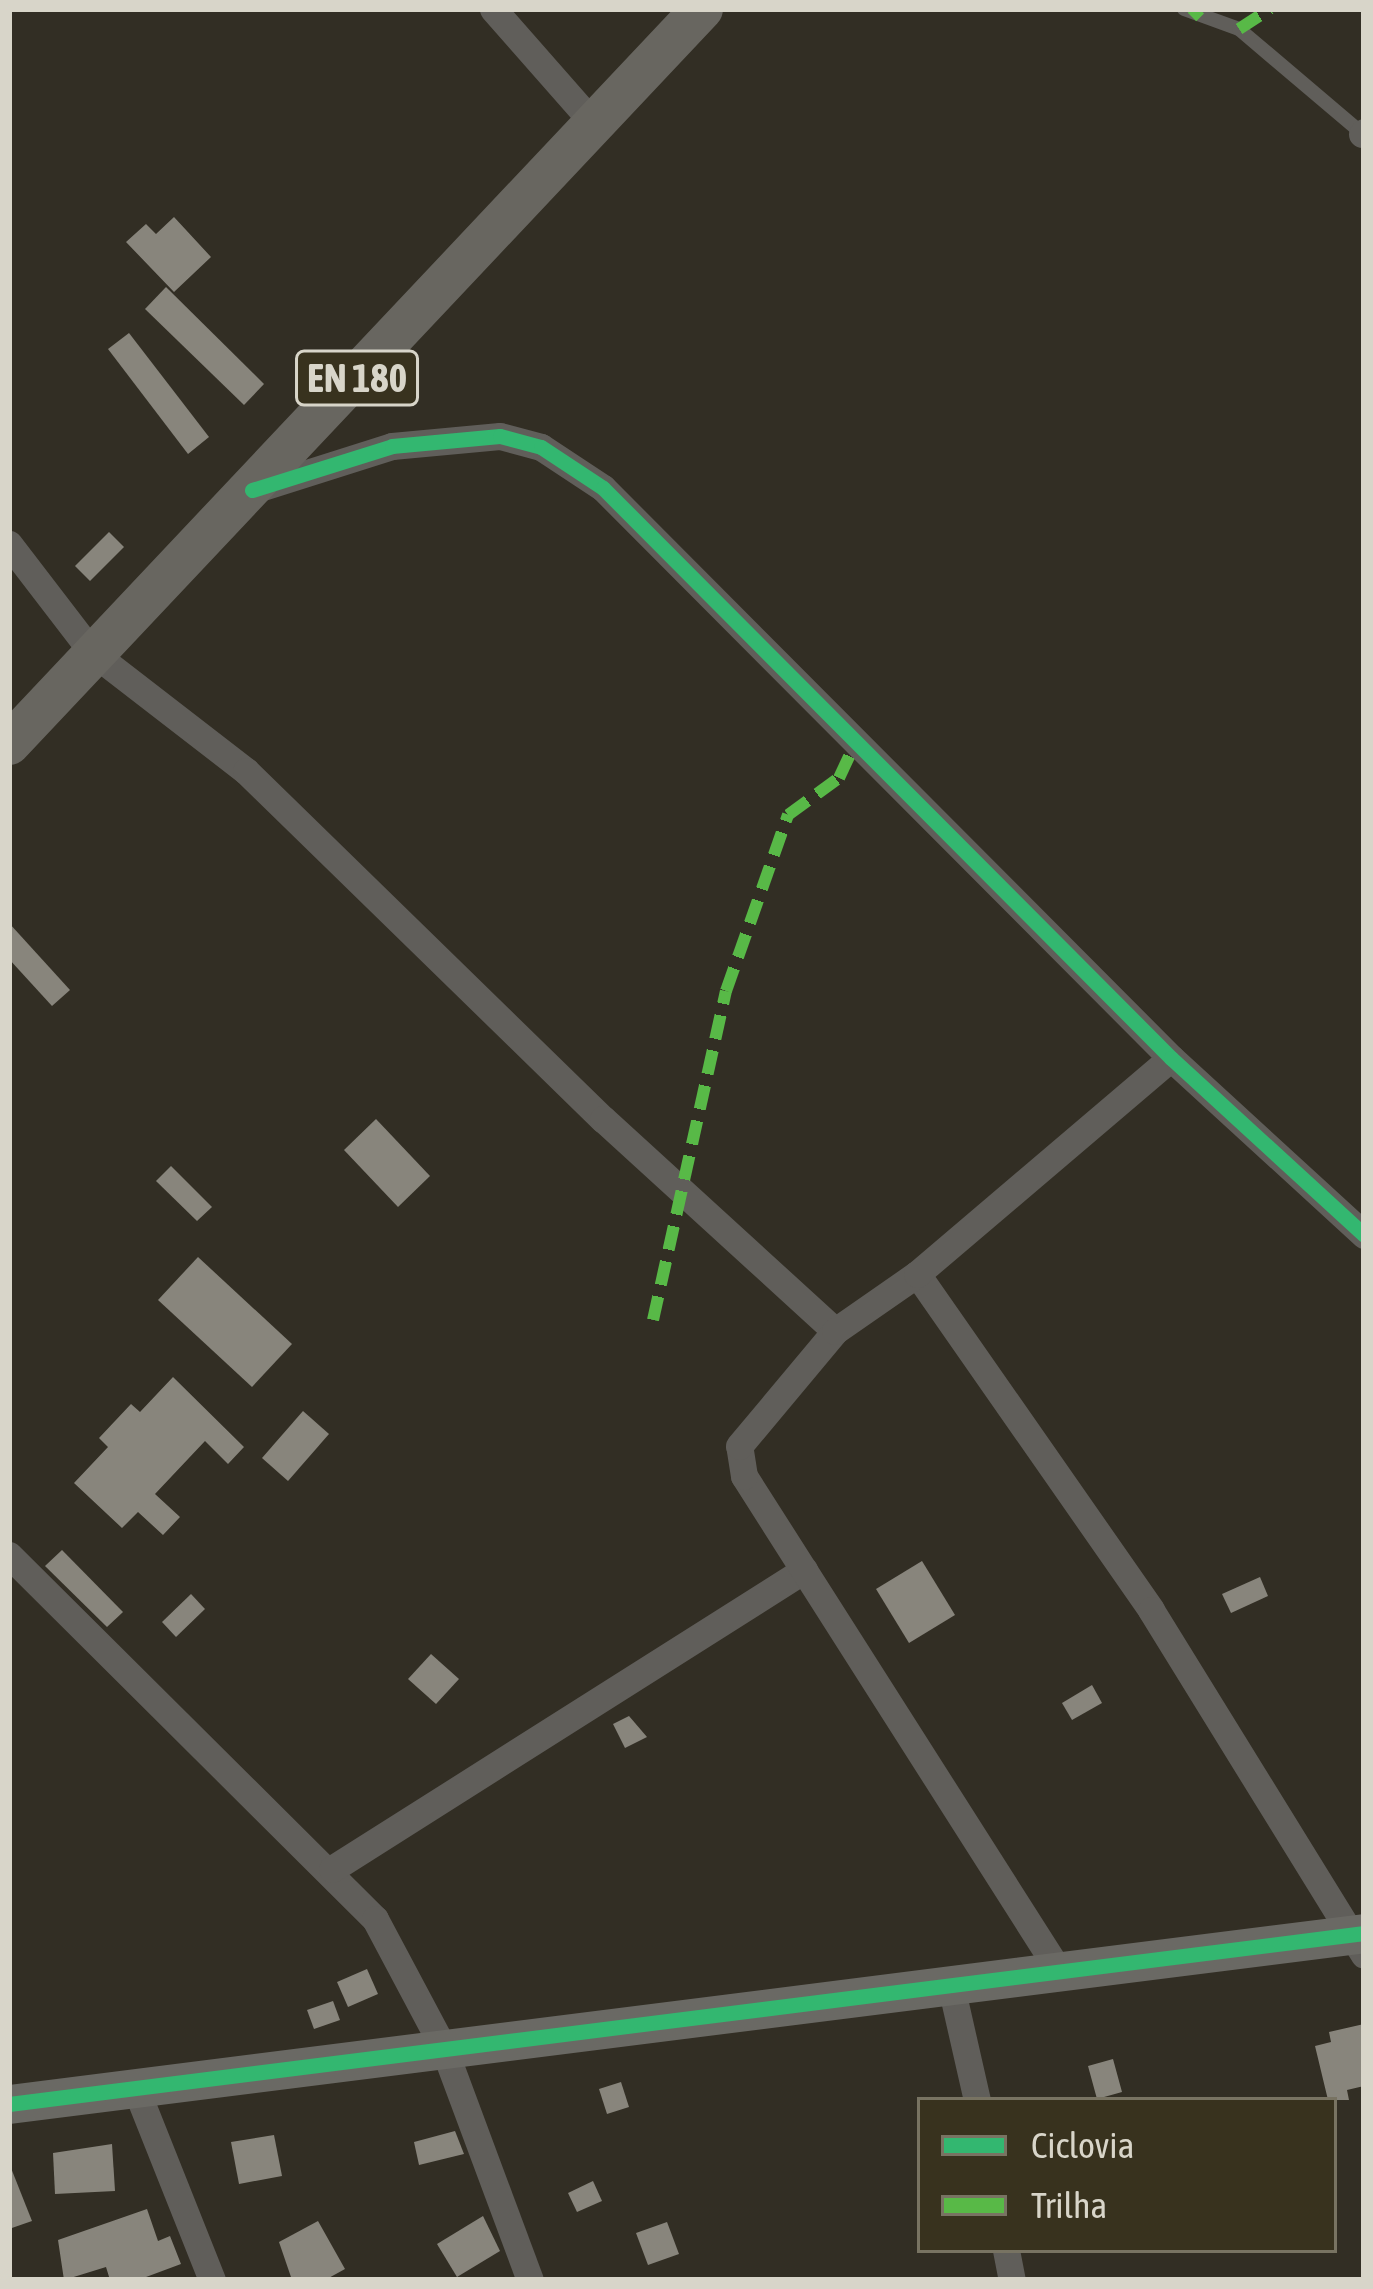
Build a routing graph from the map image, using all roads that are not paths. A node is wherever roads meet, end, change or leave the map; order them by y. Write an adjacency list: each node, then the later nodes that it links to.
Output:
1 (493, 9): 4 (street)
2 (702, 9): 4 (main road, EN 180)
3 (1184, 9): 5 (lane)
4 (592, 123): 6 (main road, EN 180)
5 (1364, 134)
6 (252, 490): 8 (main road, EN 180); 10 (street)
7 (9, 544): 8 (street)
8 (92, 652): 9 (main road, EN 180); 13 (street)
9 (9, 744)
10 (1171, 1058): 11 (street); 12 (street)
11 (1364, 1234)
12 (917, 1274): 13 (street); 17 (street)
13 (835, 1331): 15 (street)
14 (9, 1555): 16 (street)
15 (803, 1570): 16 (street); 18 (street)
16 (332, 1869): 20 (street)
17 (1361, 1941): 18 (street)
18 (1061, 1974): 19 (street)
19 (951, 1986): 20 (street); 22 (street)
20 (444, 2049): 21 (street); 25 (street)
21 (134, 2084): 23 (street); 24 (street)
22 (975, 2097)
23 (9, 2104)
24 (212, 2280)
25 (530, 2280)

